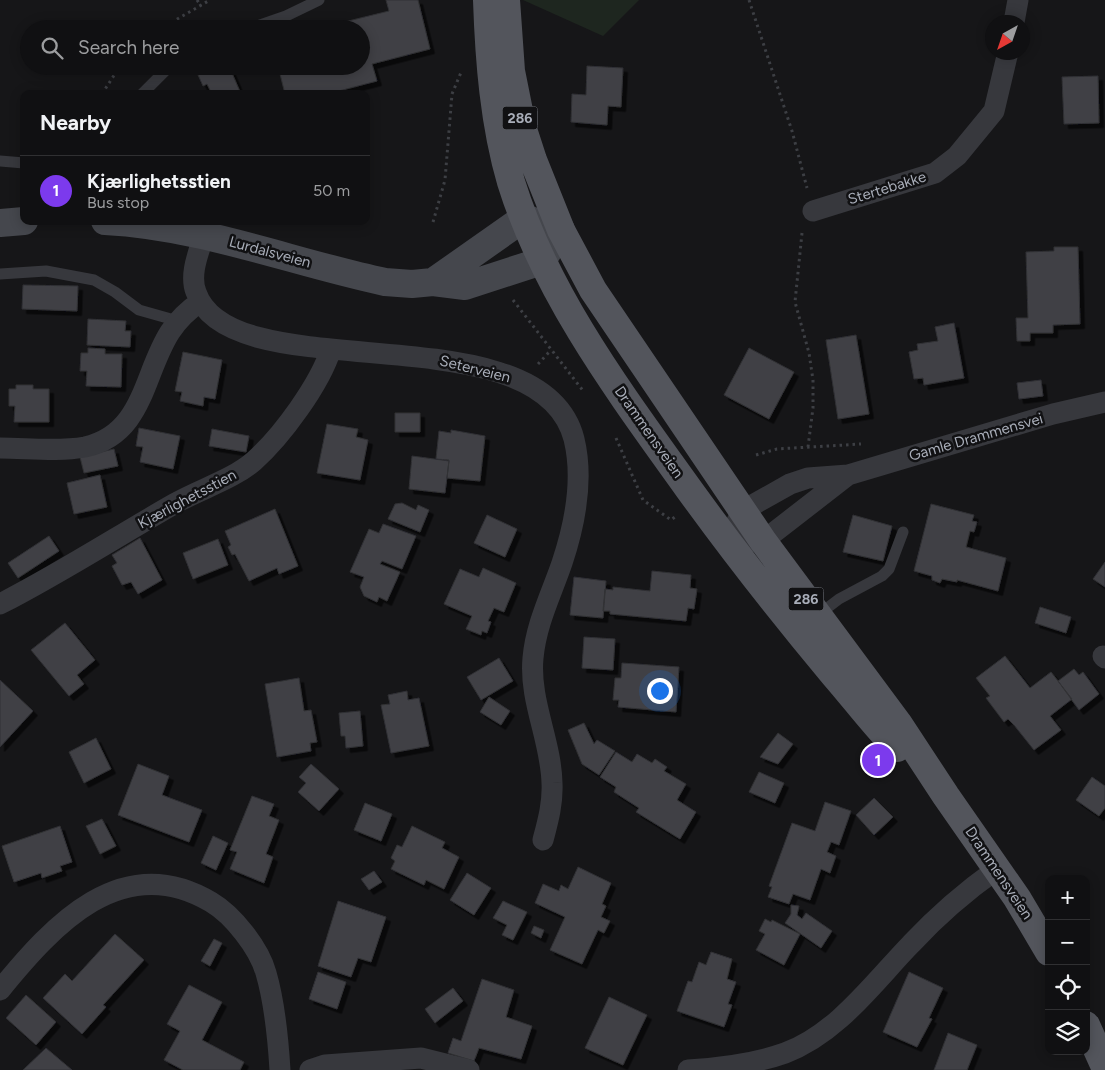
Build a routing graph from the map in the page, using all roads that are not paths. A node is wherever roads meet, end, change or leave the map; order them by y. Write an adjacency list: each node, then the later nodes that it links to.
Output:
1 (319, 0): 6 (lane)
2 (487, 0): 13 (main road, Drammensveien / 286)
3 (506, 0): 17 (main road, Drammensveien / 286)
4 (1018, 0): 5 (street)
5 (1015, 15)
6 (274, 20)
7 (1006, 60): 12 (street, Stertebakke)
8 (161, 75): 9 (lane)
9 (146, 90)
10 (0, 161): 11 (lane)
11 (20, 163)
12 (813, 211)
13 (524, 218): 17 (main road); 19 (main road, Drammensveien / 286); 21 (main road)
14 (20, 222): 15 (main road)
15 (0, 224)
16 (142, 225): 18 (main road, Lurdalsveien)
17 (561, 230): 19 (main road); 28 (main road, Drammensveien / 286)
18 (204, 235): 21 (main road, Lurdalsveien); 22 (street, Seterveien)
19 (542, 261): 21 (main road, Lurdalsveien); 31 (main road, Drammensveien / 286)
20 (0, 274): 23 (lane)
21 (433, 282)
22 (200, 302): 23 (street); 24 (street, Seterveien)
23 (178, 321): 26 (street)
24 (331, 349): 32 (street, Kjærlighetsstien); 34 (street, Seterveien)
25 (1105, 402): 27 (street, Gamle Drammensvei)
26 (0, 448)
27 (848, 475): 28 (street, Gamle Drammensvei); 30 (street, Gamle Drammensvei)
28 (742, 511): 30 (main road, Drammensveien / 286); 31 (street)
29 (903, 532): 33 (lane)
30 (763, 540): 31 (street); 33 (main road, Drammensveien / 286)
31 (727, 542): 33 (main road, Drammensveien / 286)
32 (0, 604)
33 (807, 623): 35 (main road, Drammensveien / 286)
34 (543, 840)
35 (998, 869): 36 (main road, Drammensveien / 286); 43 (street)
36 (1045, 945)
37 (0, 990): 40 (street)
38 (1090, 1035): 39 (main road)
39 (1105, 1067)
40 (280, 1070)
41 (310, 1070): 42 (street)
42 (470, 1070)
43 (688, 1070)

